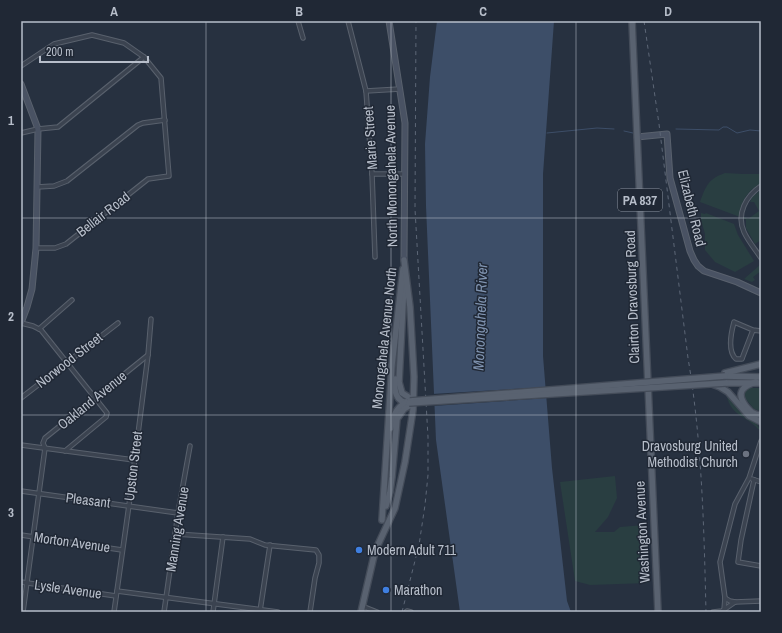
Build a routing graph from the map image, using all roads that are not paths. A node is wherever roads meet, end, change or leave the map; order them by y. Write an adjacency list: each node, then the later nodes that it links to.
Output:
1 (298, 21): 5 (street)
2 (348, 21): 10 (street, Marie Street)
3 (389, 21): 9 (main road, North Monongahela Avenue)
4 (632, 21): 14 (main road, Clairton Dravosburg Road / PA 837)
5 (303, 38)
6 (144, 57): 7 (street); 11 (street); 12 (street)
7 (21, 66)
8 (21, 84): 12 (main road)
9 (400, 89): 10 (street); 16 (main road, North Monongahela Avenue)
10 (366, 91): 15 (street, Marie Street)
11 (165, 120): 18 (street); 19 (street, Bellair Road)
12 (38, 128): 13 (street); 18 (main road)
13 (21, 133)
14 (637, 136): 23 (main road, Elizabeth Road); 37 (main road, Clairton Dravosburg Road / PA 837)
15 (372, 174): 16 (street); 20 (street, Marie Street)
16 (404, 174): 22 (main road, North Monongahela Avenue)
17 (761, 186): 21 (street)
18 (37, 187): 19 (main road)
19 (36, 248): 27 (main road)
20 (375, 257)
21 (761, 258)
22 (404, 260): 25 (main road, Monongahela Avenue North); 43 (main road); 66 (main road, Monongahela Avenue North)
23 (761, 293)
24 (72, 300): 29 (street)
25 (399, 300): 43 (main road); 56 (main road, Monongahela Avenue North)
26 (151, 319): 32 (street, Upston Street)
27 (21, 323): 29 (street)
28 (118, 323): 33 (street, Norwood Street)
29 (39, 329): 33 (street)
30 (753, 330): 30 (street); 31 (street)
31 (761, 331)
32 (148, 355): 40 (street, Oakland Avenue); 51 (street, Upston Street)
33 (66, 362): 40 (street); 41 (street, Norwood Street)
34 (761, 364): 35 (main road)
35 (725, 375): 36 (main road); 37 (main road, bridge)
36 (761, 377)
37 (646, 381): 42 (main road, bridge); 88 (main road, Washington Avenue / PA 837)
38 (758, 383): 39 (main road, bridge); 44 (main road)
39 (710, 384): 42 (main road, bridge); 45 (main road)
40 (95, 397): 49 (street, Oakland Avenue); 50 (street)
41 (21, 398)
42 (418, 401): 43 (main road, bridge)
43 (408, 402): 56 (main road); 60 (main road)
44 (761, 415)
45 (761, 422)
46 (761, 441): 52 (street)
47 (21, 445): 49 (street)
48 (190, 446): 59 (street, Manning Avenue)
49 (45, 448): 50 (street); 57 (street)
50 (65, 451): 51 (street)
51 (134, 460): 58 (street, Upston Street)
52 (749, 478): 53 (street); 74 (street)
53 (754, 480): 54 (street); 68 (street)
54 (761, 482)
55 (21, 491): 57 (street, Pleasant)
56 (385, 492): 60 (main road, Monongahela Avenue North)
57 (38, 494): 58 (street, Pleasant); 63 (street)
58 (129, 505): 59 (street, Pleasant); 67 (street, Upston Street)
59 (178, 513): 61 (street, Manning Avenue)
60 (382, 520): 66 (main road)
61 (176, 534): 64 (street); 73 (street, Manning Avenue)
62 (21, 535): 63 (street, Morton Avenue)
63 (32, 537): 67 (street, Morton Avenue); 70 (street)
64 (223, 537): 65 (street); 77 (street)
65 (270, 545): 79 (street); 86 (street)
66 (376, 549): 78 (main road)
67 (122, 550): 71 (street, Upston Street)
68 (761, 566)
69 (21, 582): 70 (street, Lysle Avenue)
70 (27, 583): 72 (street, Lysle Avenue); 81 (street)
71 (117, 591): 72 (street, Upston Street); 73 (street, Lysle Avenue)
72 (116, 596): 82 (street, Upston Street)
73 (166, 596): 77 (street, Lysle Avenue); 83 (street, Manning Avenue)
74 (726, 598): 76 (street); 80 (street)
75 (761, 600): 76 (street)
76 (735, 602): 80 (street)
77 (214, 604): 79 (street, Lysle Avenue); 84 (street)
78 (362, 609): 87 (street)
79 (260, 611): 85 (street, Lysle Avenue)
80 (722, 611): 89 (street)
81 (23, 612)
82 (114, 612)
83 (164, 612)
84 (213, 612)
85 (278, 612)
86 (310, 612)
87 (378, 612)
88 (658, 612)
89 (713, 612)

